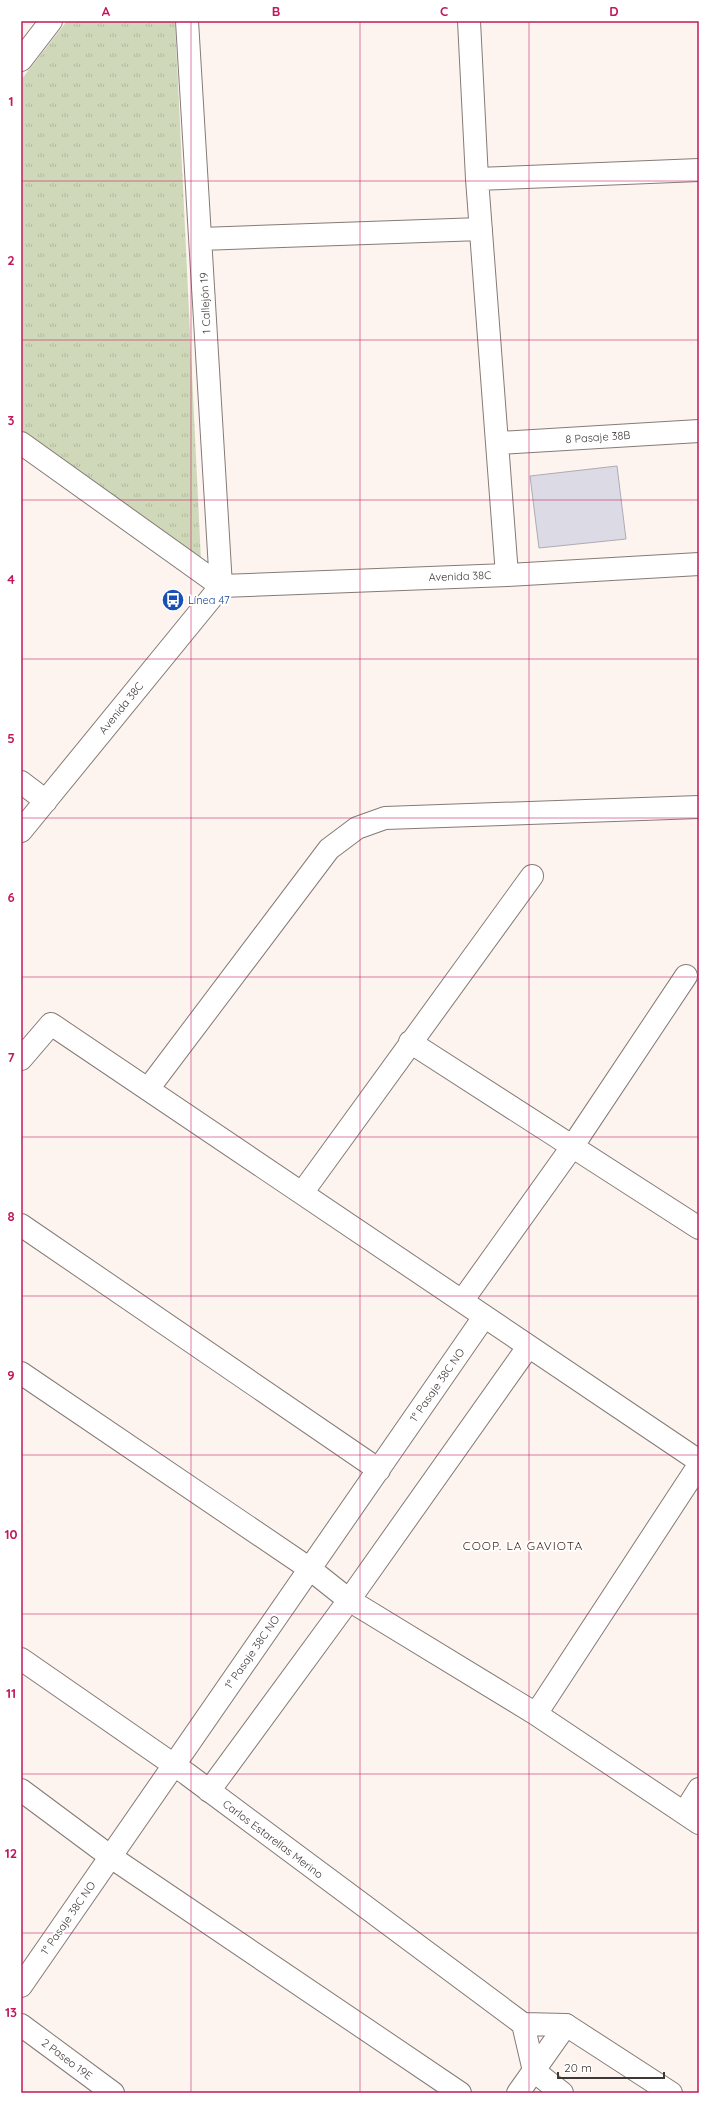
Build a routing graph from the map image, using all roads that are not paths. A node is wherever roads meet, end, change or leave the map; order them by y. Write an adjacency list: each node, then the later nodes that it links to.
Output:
1 (51, 21): 4 (street)
2 (187, 21): 8 (street, 1 Callejón 19)
3 (469, 21): 6 (street)
4 (21, 60)
5 (699, 170): 6 (street)
6 (477, 179): 7 (street)
7 (481, 229): 8 (street); 11 (street)
8 (201, 239): 14 (street, 1 Callejón 19)
9 (699, 431): 11 (street, 8 Pasaje 38B)
10 (21, 443): 14 (street)
11 (498, 443): 13 (street)
12 (699, 564): 13 (street, Avenida 38C)
13 (507, 575): 14 (street, Avenida 38C)
14 (221, 586): 16 (street, Avenida 38C)
15 (21, 782): 16 (street)
16 (46, 800): 18 (street, Avenida 38C)
17 (699, 806): 23 (street)
18 (21, 831)
19 (532, 876): 21 (street)
20 (686, 976): 24 (street)
21 (410, 1042): 24 (street); 25 (street)
22 (21, 1059): 23 (street)
23 (148, 1089): 25 (street)
24 (572, 1147): 27 (street); 28 (street)
25 (302, 1193): 28 (street)
26 (21, 1225): 34 (street)
27 (699, 1228)
28 (462, 1301): 29 (street)
29 (484, 1317): 30 (street); 34 (street, 1° Pasaje 38C NO)
30 (528, 1347): 32 (street); 36 (street)
31 (21, 1373): 35 (street)
32 (699, 1461)
33 (699, 1465): 38 (street)
34 (379, 1470): 35 (street, 1° Pasaje 38C NO)
35 (310, 1569): 36 (street); 39 (street, 1° Pasaje 38C NO)
36 (349, 1600): 38 (street); 42 (street)
37 (21, 1659): 39 (street, Carlos Estarellas Merino)
38 (536, 1714): 43 (street)
39 (173, 1764): 42 (street, Carlos Estarellas Merino); 44 (street, 1° Pasaje 38C NO)
40 (699, 1789): 43 (street)
41 (21, 1790): 44 (street)
42 (209, 1791): 46 (street, Carlos Estarellas Merino)
43 (691, 1818)
44 (111, 1857): 45 (street, 1° Pasaje 38C NO); 51 (street)
45 (21, 1986)
46 (523, 2024): 48 (street); 49 (street)
47 (21, 2025): 50 (street, 2 Paseo 19E)
48 (566, 2025): 49 (street); 54 (street)
49 (534, 2071): 52 (street); 53 (street)
50 (112, 2093)
51 (460, 2093)
52 (518, 2093)
53 (562, 2093)
54 (671, 2093)

